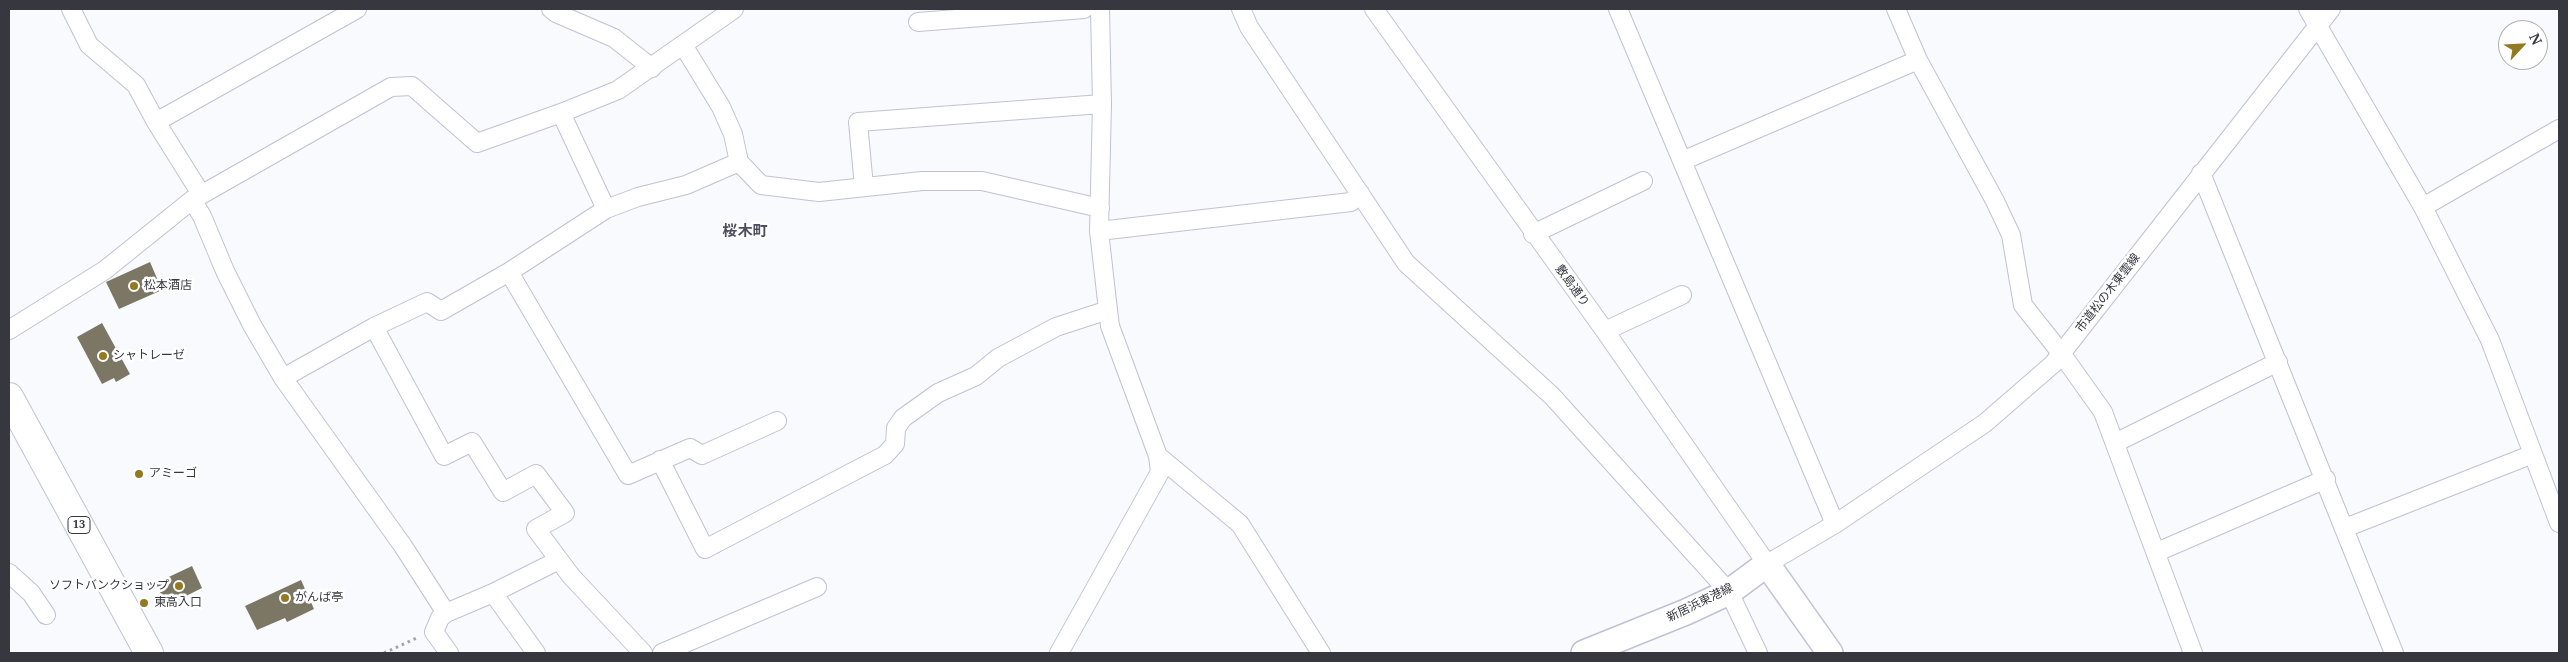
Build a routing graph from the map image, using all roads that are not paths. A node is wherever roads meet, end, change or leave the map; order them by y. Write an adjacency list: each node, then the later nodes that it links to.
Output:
1 (71, 9): 20 (street)
2 (357, 9): 20 (street)
3 (552, 9): 17 (street)
4 (734, 9): 15 (street)
5 (1084, 9): 13 (street)
6 (1100, 9): 18 (street)
7 (1241, 9): 27 (street)
8 (1374, 9): 33 (street, 敷島通り)
9 (1618, 9): 22 (street)
10 (1896, 9): 16 (street)
11 (2308, 9): 14 (street)
12 (2331, 9): 14 (street, 市道松の木東雲線)
13 (918, 22)
14 (2319, 24): 24 (street, 市道松の木東雲線); 29 (street)
15 (683, 46): 17 (street); 23 (street)
16 (1918, 60): 22 (street); 40 (street)
17 (652, 68): 19 (street)
18 (1102, 104): 26 (street); 30 (street)
19 (560, 113): 28 (street); 31 (street)
20 (156, 122): 28 (street)
21 (2559, 129): 29 (street)
22 (1682, 161): 51 (street)
23 (739, 162): 26 (street); 31 (street)
24 (2201, 174): 40 (street, 市道松の木東雲線); 41 (street)
25 (1643, 181): 33 (street)
26 (864, 187): 30 (street)
27 (1360, 194): 32 (street); 58 (street)
28 (196, 197): 38 (street); 42 (street)
29 (2422, 206): 46 (street)
30 (1100, 208): 32 (street)
31 (606, 209): 34 (street)
32 (1099, 231): 36 (street)
33 (1533, 234): 39 (street, 敷島通り)
34 (509, 272): 37 (street); 48 (street)
35 (1682, 295): 39 (street)
36 (1108, 310): 47 (street); 48 (street)
37 (374, 327): 42 (street); 54 (street)
38 (9, 330)
39 (1605, 332): 55 (street, 敷島通り)
40 (2061, 353): 45 (street); 51 (street, 市道松の木東雲線)
41 (2278, 362): 45 (street); 49 (street)
42 (283, 378): 60 (street)
43 (9, 397): 62 (main road, 13)
44 (777, 421): 48 (street)
45 (2115, 443): 53 (street)
46 (2533, 454): 50 (street); 52 (street)
47 (1158, 456): 67 (street); 68 (street)
48 (660, 460)
49 (2326, 479): 52 (street); 53 (street)
50 (2559, 521)
51 (1835, 524): 55 (street, 市道松の木東雲線)
52 (2345, 528): 73 (street)
53 (2157, 552): 72 (street)
54 (559, 560): 59 (street); 65 (street)
55 (1767, 564): 58 (main road, 新居浜東港線); 71 (main road)
56 (9, 573): 61 (street)
57 (817, 587): 66 (street)
58 (1729, 592): 69 (main road, 新居浜東港線); 70 (street)
59 (493, 594): 60 (street); 64 (street)
60 (446, 613): 63 (street)
61 (46, 615)
62 (149, 653)
63 (449, 653)
64 (536, 653)
65 (643, 653)
66 (662, 653)
67 (1059, 653)
68 (1321, 653)
69 (1584, 653)
70 (1758, 653)
71 (1830, 653)
72 (2193, 653)
73 (2394, 653)

